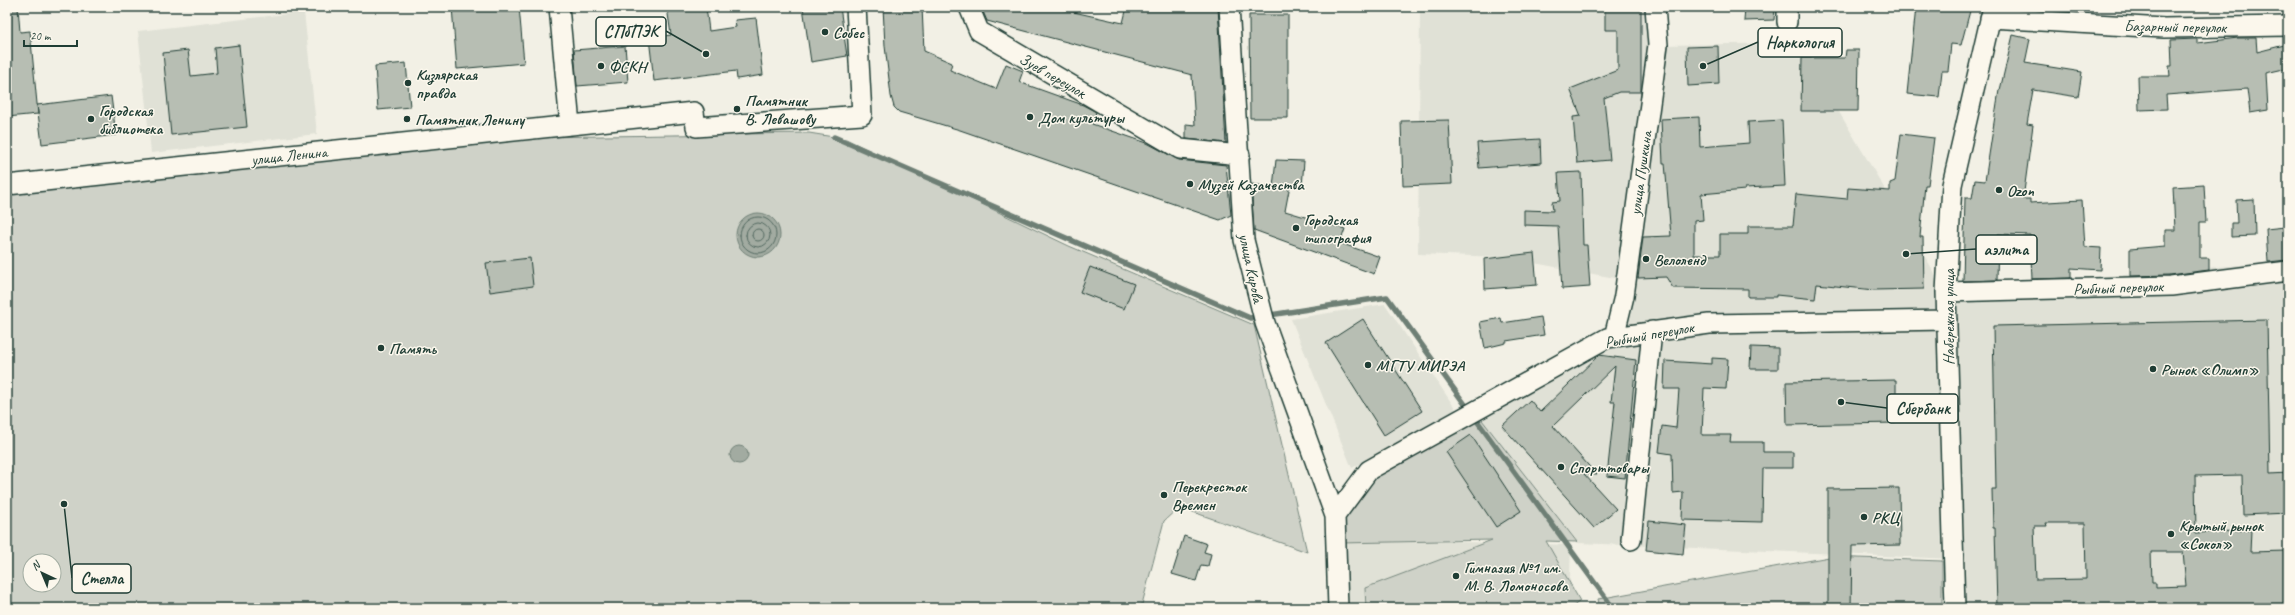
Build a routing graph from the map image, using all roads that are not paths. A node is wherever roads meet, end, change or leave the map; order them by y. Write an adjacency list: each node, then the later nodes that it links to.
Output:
1 (559, 7): 8 (street)
2 (856, 7): 8 (street, улица Ленина)
3 (969, 7): 9 (street, Зуев переулок)
4 (1229, 7): 9 (street, улица Кирова)
5 (1655, 7): 15 (street, улица Пушкина)
6 (1992, 12): 7 (street, Базарный переулок); 12 (street, Набережная улица)
7 (2288, 26)
8 (570, 125): 10 (street, улица Ленина)
9 (1240, 155): 16 (street, улица Кирова)
10 (7, 185)
11 (2288, 271): 12 (street, Рыбный переулок)
12 (1946, 292): 13 (street, Набережная улица)
13 (1947, 320): 14 (street, Рыбный переулок); 19 (street, Набережная улица)
14 (1652, 331): 15 (street, Рыбный переулок); 17 (street)
15 (1614, 337): 16 (street, Рыбный переулок)
16 (1335, 516): 18 (street, улица Кирова)
17 (1631, 540)
18 (1338, 608)
19 (1955, 608)

